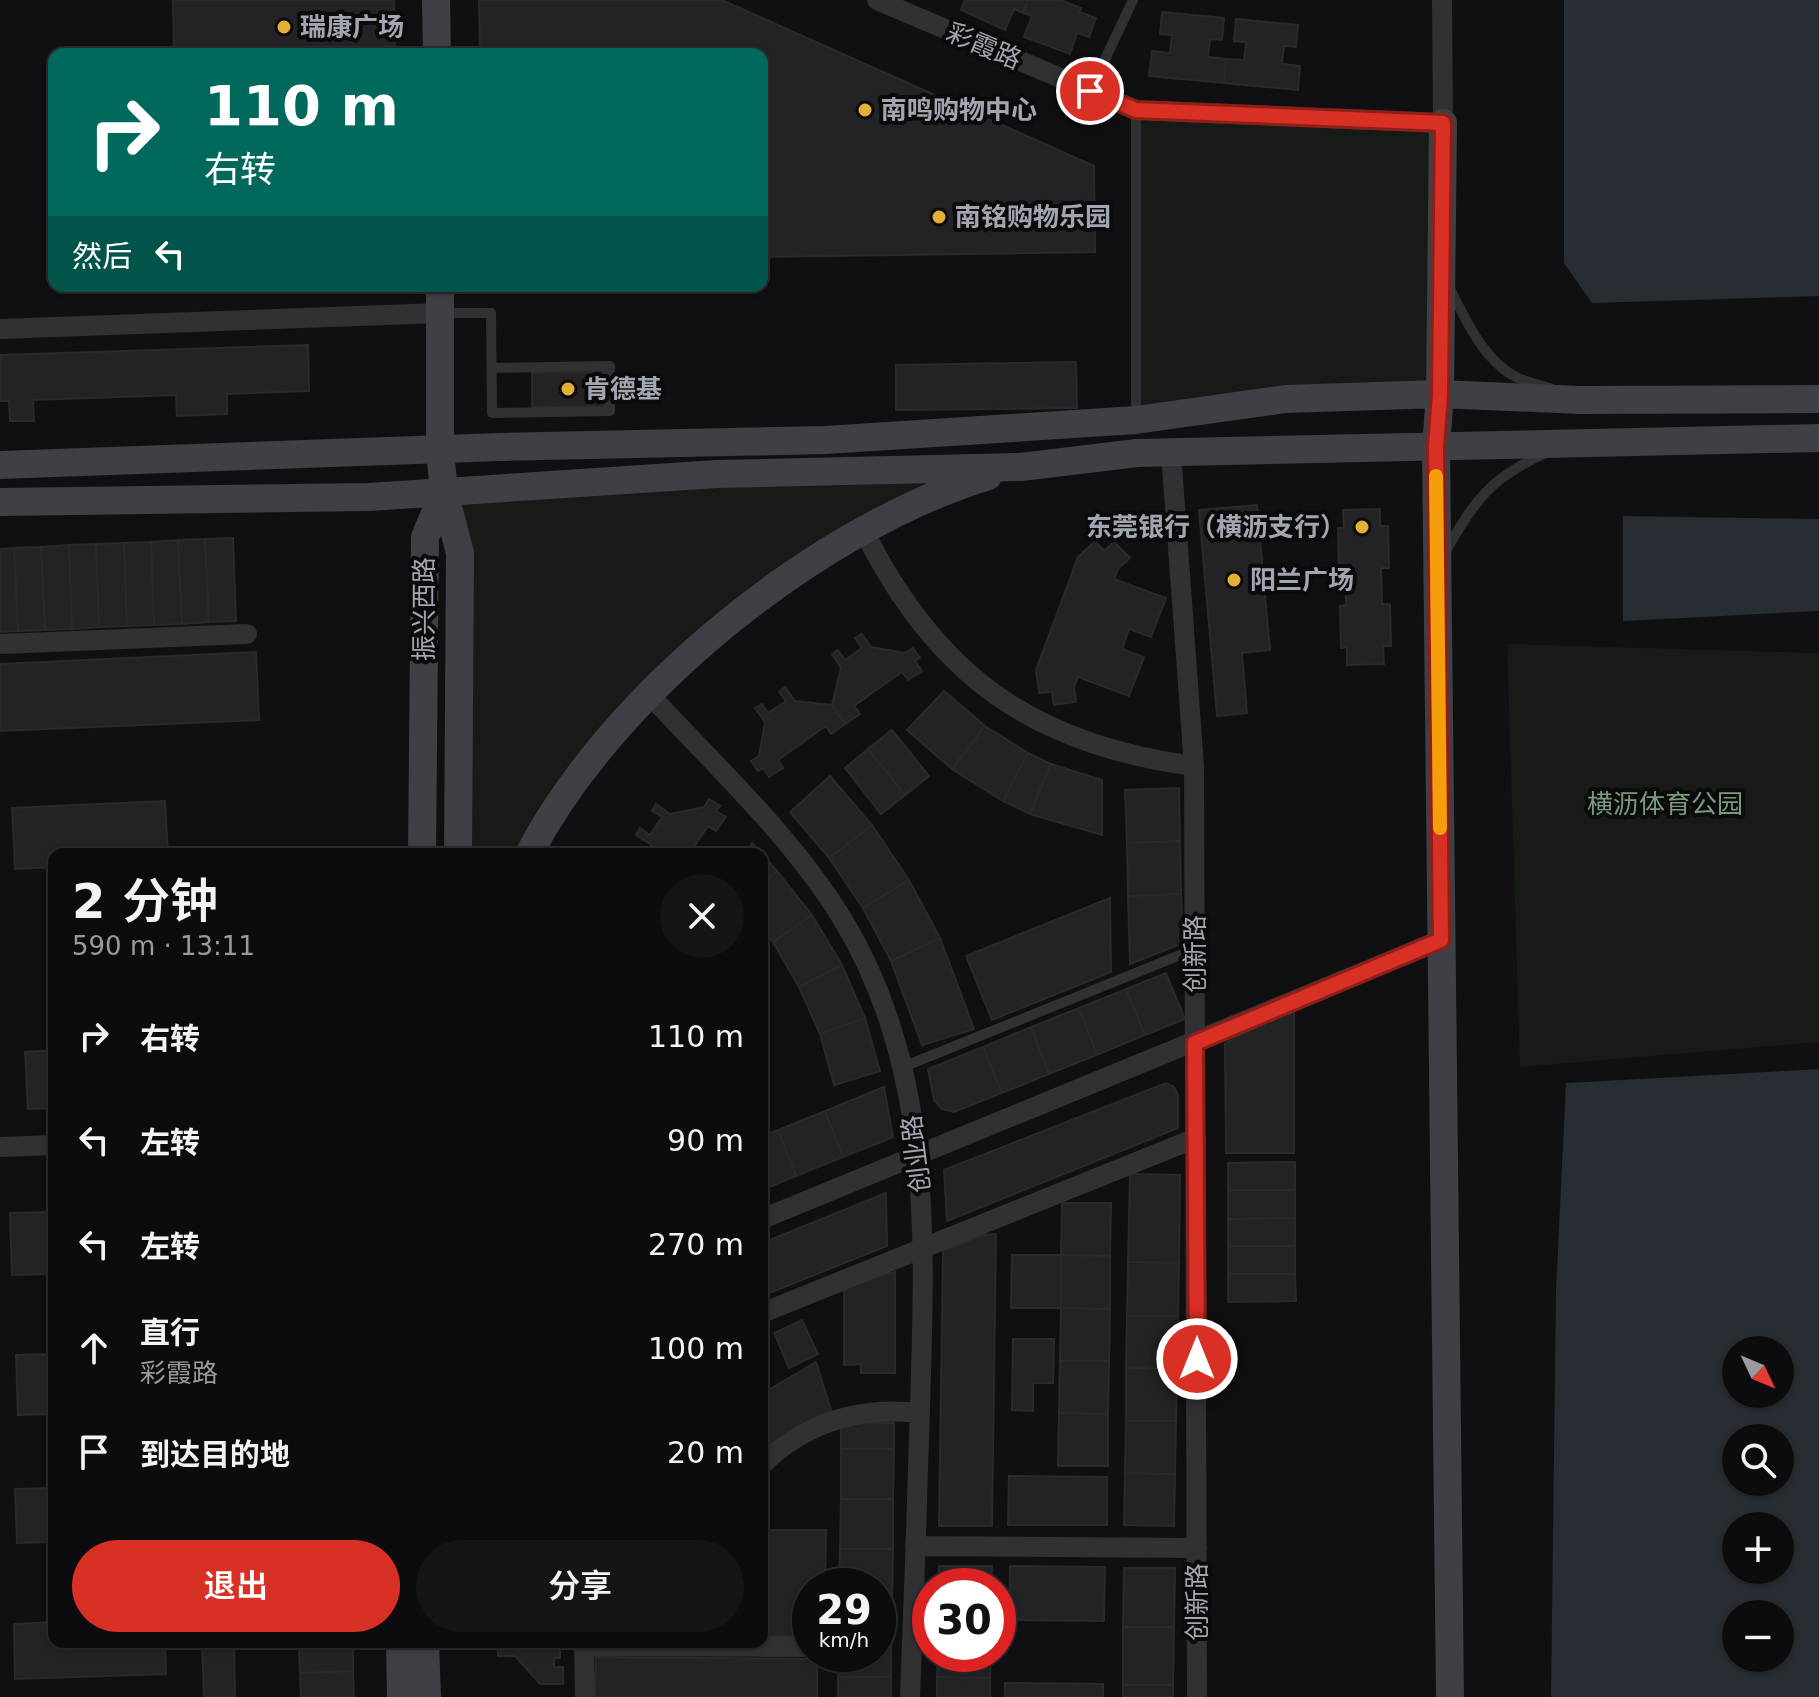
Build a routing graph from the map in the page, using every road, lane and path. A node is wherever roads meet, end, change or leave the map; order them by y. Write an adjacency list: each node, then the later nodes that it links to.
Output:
1 (436, 0): 5 (main road)
2 (877, 0): 6 (street, 彩霞路)
3 (1133, 0): 6 (lane)
4 (1442, 0): 8 (street)
5 (437, 48)
6 (1090, 91): 7 (street, 彩霞路)
7 (1136, 110): 8 (street); 16 (lane)
8 (1443, 123): 9 (main road)
9 (1443, 276): 13 (main road); 15 (lane)
10 (440, 300): 11 (street); 12 (lane); 20 (main road)
11 (0, 329)
12 (492, 368): 12 (lane)
13 (1440, 394): 15 (main road); 16 (main road); 19 (main road)
14 (1819, 399): 15 (main road)
15 (1580, 400)
16 (1136, 420): 20 (main road)
17 (1819, 438): 18 (main road)
18 (1575, 442): 19 (main road); 27 (lane)
19 (1436, 447): 21 (main road); 27 (main road)
20 (440, 451): 22 (main road); 24 (main road)
21 (1171, 452): 23 (main road); 31 (street, 创新路)
22 (0, 465)
23 (1021, 467): 24 (main road); 26 (main road)
24 (444, 492): 25 (main road); 32 (main road, 振兴西路); 33 (main road, 振兴西路)
25 (0, 502)
26 (863, 529): 30 (main road); 31 (street)
27 (1437, 567): 35 (main road)
28 (247, 634): 29 (street)
29 (0, 644)
30 (650, 695): 34 (main road); 38 (street, 创业路)
31 (1194, 766): 36 (street, 创新路)
32 (422, 848)
33 (458, 848)
34 (533, 848)
35 (1441, 940): 37 (street); 60 (main road)
36 (1195, 949): 37 (street, 创新路); 38 (lane)
37 (1195, 1043): 39 (street, 创新路); 42 (street)
38 (903, 1067): 42 (street, 创业路)
39 (1196, 1138): 44 (street); 49 (street, 创新路)
40 (48, 1145): 41 (street)
41 (0, 1147)
42 (919, 1155): 43 (street); 44 (street, 创业路)
43 (768, 1217)
44 (925, 1248): 45 (street); 46 (street, 创业路)
45 (768, 1311)
46 (920, 1413): 47 (street); 48 (street, 创业路)
47 (768, 1460)
48 (915, 1546): 49 (street); 58 (street, 创业路)
49 (1197, 1548): 59 (street, 创新路)
50 (768, 1646): 51 (street)
51 (792, 1646)
52 (400, 1648): 55 (main road)
53 (425, 1648): 56 (main road)
54 (584, 1648): 57 (street)
55 (401, 1697)
56 (427, 1697)
57 (585, 1697)
58 (910, 1697)
59 (1197, 1697)
60 (1450, 1697)

